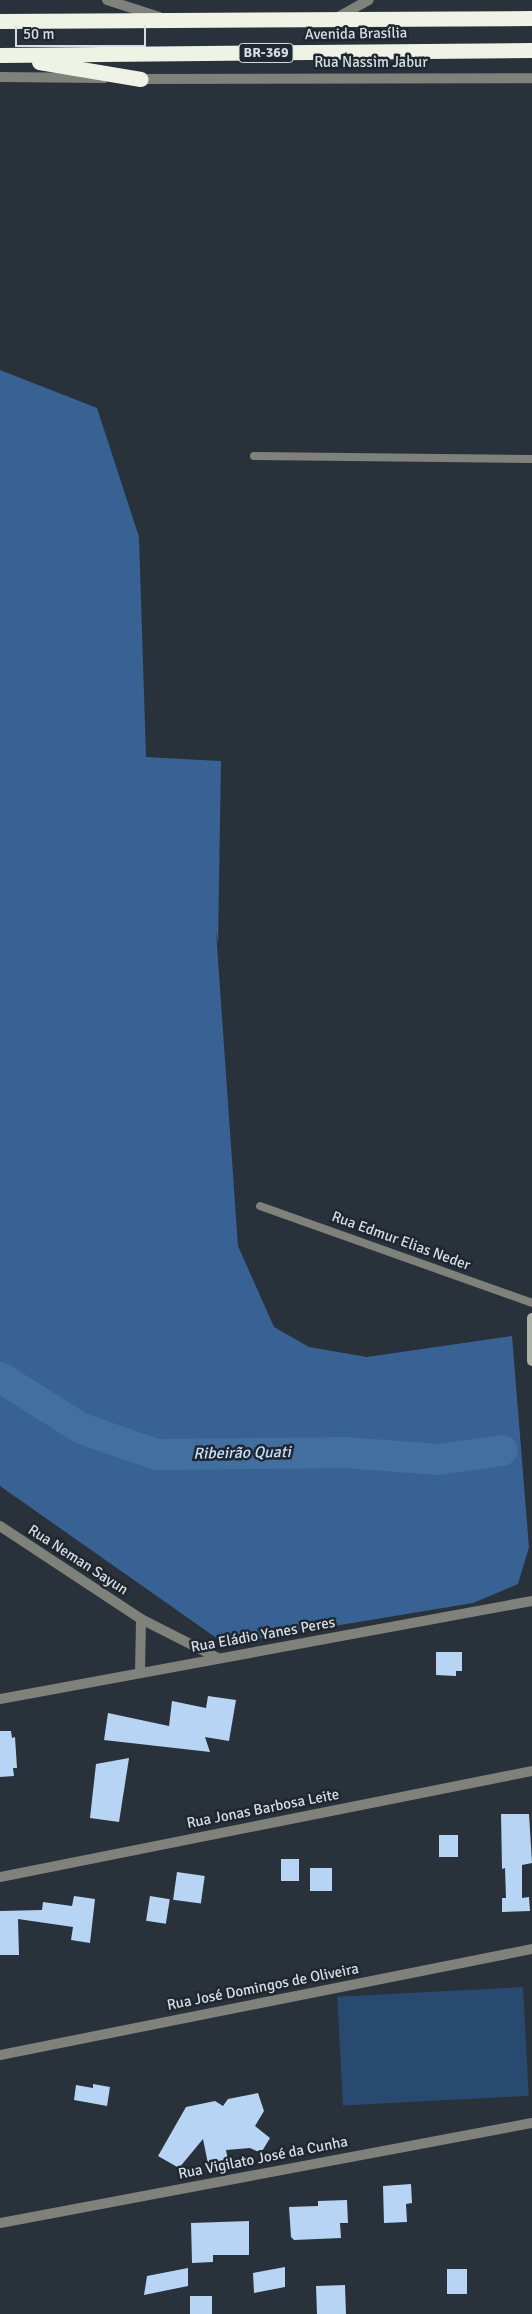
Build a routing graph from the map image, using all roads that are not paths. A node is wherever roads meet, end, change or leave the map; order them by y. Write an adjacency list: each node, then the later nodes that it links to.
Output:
1 (107, 0): 5 (street)
2 (368, 0): 3 (street)
3 (338, 17): 4 (highway, Avenida Brasília); 5 (highway, Avenida Brasília)
4 (532, 18)
5 (169, 20): 6 (highway, Avenida Brasília)
6 (0, 21)
7 (532, 50): 8 (highway, Avenida Brasília / BR-369)
8 (0, 56): 11 (highway)
9 (0, 77): 11 (street, Rua Nassim Jabur)
10 (532, 78): 11 (street, Rua Nassim Jabur)
11 (141, 79)
12 (254, 456): 13 (lane)
13 (532, 459)
14 (260, 1206): 15 (lane, Rua Edmur Elias Neder)
15 (532, 1302)
16 (532, 1318): 17 (street)
17 (532, 1360)
18 (0, 1526): 20 (street, Rua Neman Sayun)
19 (532, 1601): 21 (street, Rua Eládio Yanes Peres)
20 (140, 1618): 21 (street, Rua Neman Sayun); 22 (street)
21 (218, 1658): 22 (street, Rua Eládio Yanes Peres)
22 (140, 1672): 23 (street, Rua Eládio Yanes Peres)
23 (0, 1699)
24 (532, 1771): 25 (street, Rua Jonas Barbosa Leite)
25 (0, 1877)
26 (532, 1949): 27 (street, Rua José Domingos de Oliveira)
27 (0, 2055)
28 (532, 2123): 29 (street, Rua Vigilato José da Cunha)
29 (0, 2223)

